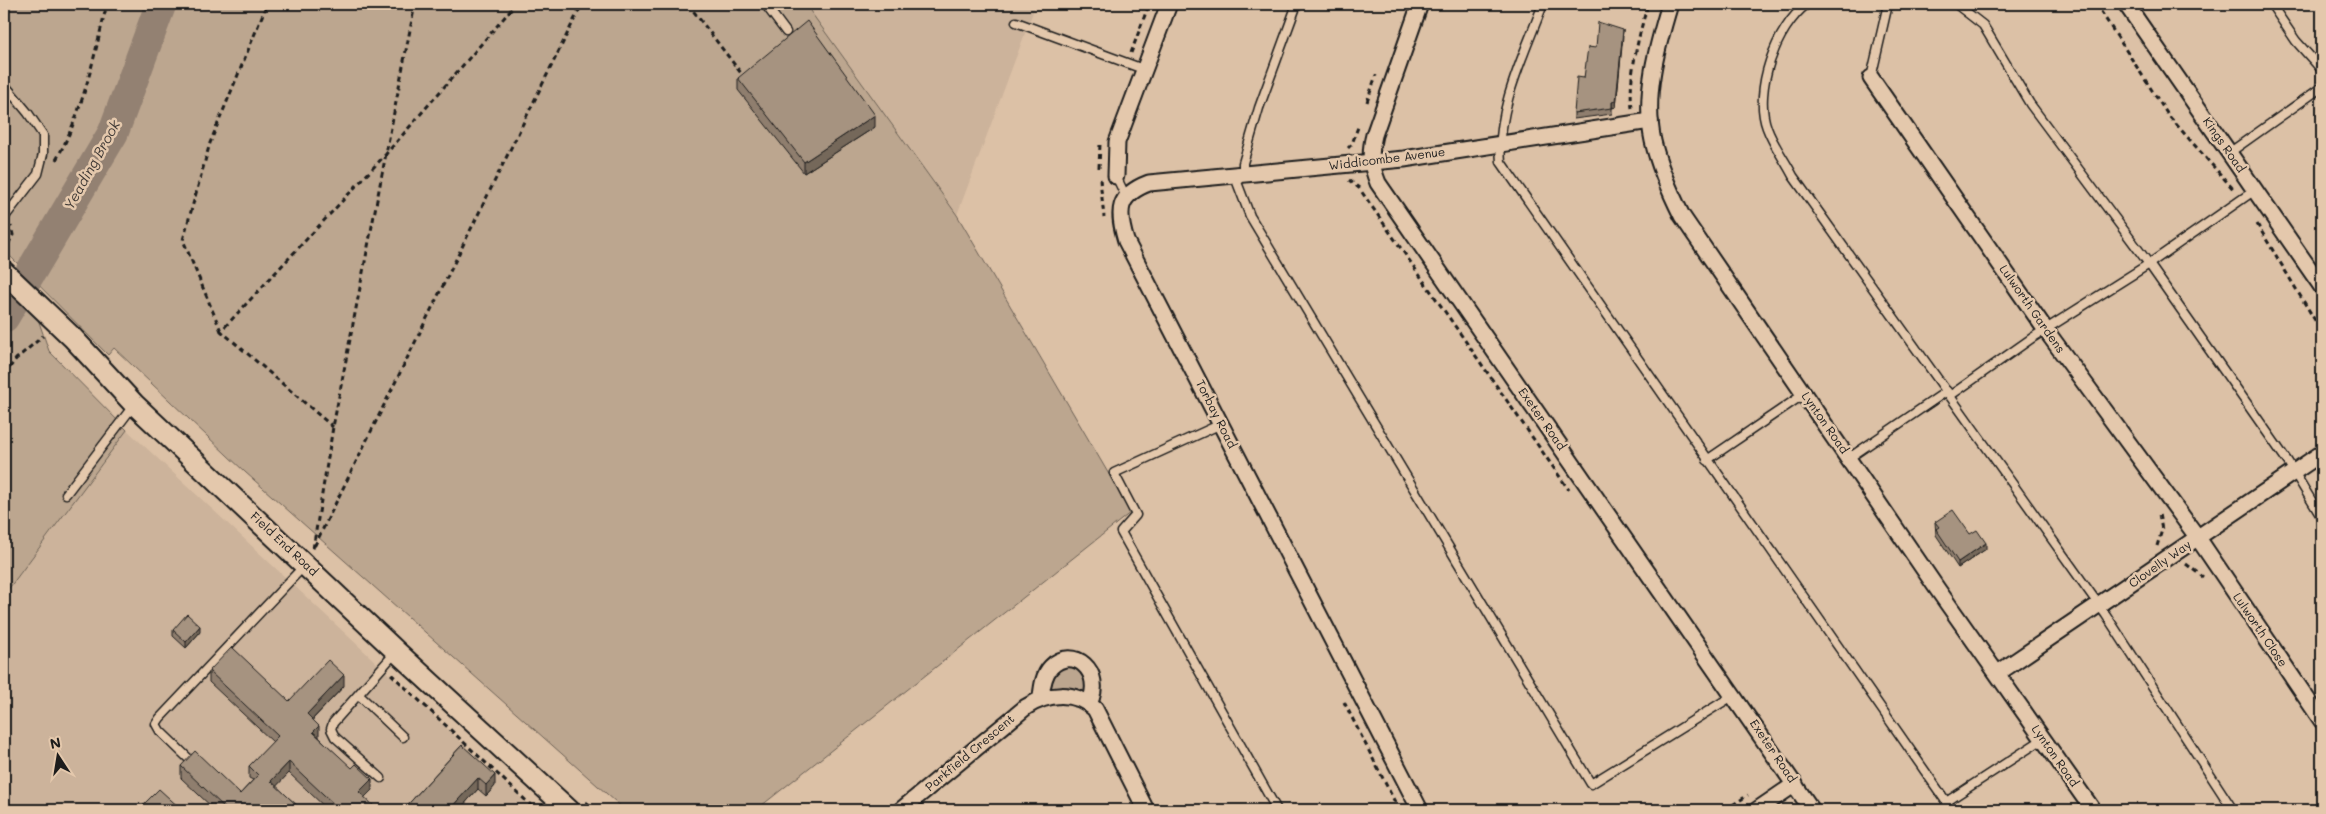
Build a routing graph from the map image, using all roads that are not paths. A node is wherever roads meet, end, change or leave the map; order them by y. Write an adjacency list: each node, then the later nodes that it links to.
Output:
1 (765, 4): 13 (lane)
2 (1169, 4): 14 (street)
3 (1297, 4): 24 (lane)
4 (1420, 4): 22 (street)
5 (1543, 4): 20 (lane)
6 (1670, 4): 19 (street, Lynton Road)
7 (1807, 4): 32 (lane)
8 (1888, 4): 16 (lane)
9 (1956, 4): 28 (lane)
10 (2126, 4): 21 (street, Kings Road)
11 (2271, 4): 15 (lane)
12 (1016, 22): 14 (lane)
13 (786, 32)
14 (1143, 69): 23 (street)
15 (2322, 70)
16 (1871, 78): 31 (street, Lulworth Gardens)
17 (4, 84): 27 (lane)
18 (2322, 87): 21 (lane)
19 (1650, 121): 20 (street, Widdicombe Avenue); 33 (street, Lynton Road)
20 (1499, 144): 22 (street, Widdicombe Avenue); 38 (lane)
21 (2229, 153): 25 (street, Kings Road)
22 (1370, 163): 24 (street, Widdicombe Avenue); 48 (street, Exeter Road)
23 (1116, 176): 26 (lane)
24 (1239, 176): 26 (street, Widdicombe Avenue); 48 (lane)
25 (2255, 190): 28 (lane); 30 (street, Kings Road)
26 (1126, 197): 35 (street, Torbay Road)
27 (7, 221)
28 (2149, 264): 31 (lane); 39 (lane)
29 (9, 277): 34 (street, Field End Road)
30 (2322, 287)
31 (2045, 329): 32 (lane); 42 (street, Lulworth Gardens)
32 (1949, 393): 37 (lane); 44 (lane)
33 (1804, 394): 37 (street, Lynton Road); 38 (lane)
34 (134, 404): 40 (lane); 43 (street, Field End Road)
35 (1221, 424): 61 (lane); 62 (street, Torbay Road)
36 (2322, 453): 39 (street, Clovelly Way)
37 (1849, 458): 46 (street, Lynton Road)
38 (1707, 460): 57 (lane)
39 (2294, 472): 41 (lane); 42 (street, Clovelly Way)
40 (66, 494)
41 (2322, 518)
42 (2198, 538): 44 (street, Clovelly Way); 51 (street, Lulworth Close)
43 (306, 564): 45 (street, Field End Road); 54 (lane)
44 (2099, 605): 46 (street, Clovelly Way); 67 (lane)
45 (396, 652): 47 (lane); 58 (street, Field End Road)
46 (1998, 673): 53 (street, Lynton Road)
47 (359, 695): 52 (lane); 55 (lane)
48 (1734, 695): 56 (street, Exeter Road)
49 (1041, 697): 50 (street); 50 (street); 59 (street, Parkfield Crescent)
50 (1089, 704): 60 (street)
51 (2322, 721)
52 (403, 737)
53 (2043, 739): 57 (lane); 66 (street, Lynton Road)
54 (190, 760)
55 (381, 778)
56 (1795, 784): 63 (street); 64 (street, Exeter Road)
57 (1946, 802): 65 (lane)
58 (569, 810)
59 (901, 810)
60 (1146, 810)
61 (1277, 810)
62 (1420, 810)
63 (1757, 810)
64 (1812, 810)
65 (1952, 810)
66 (2093, 810)
67 (2233, 810)

